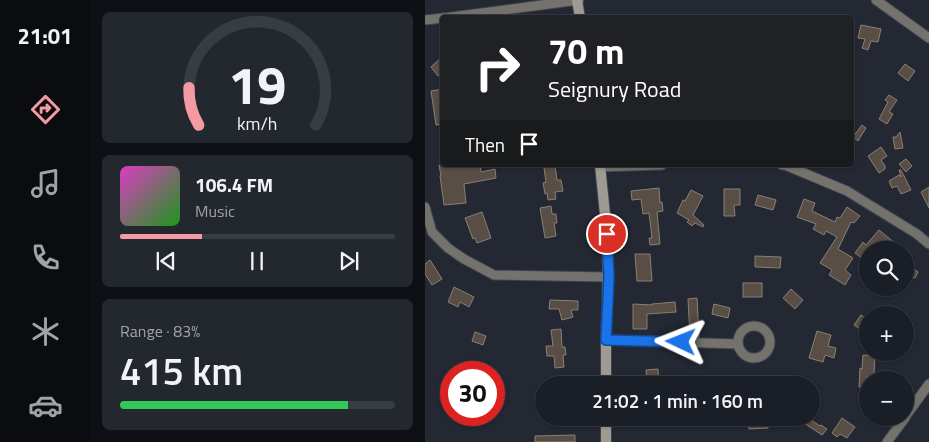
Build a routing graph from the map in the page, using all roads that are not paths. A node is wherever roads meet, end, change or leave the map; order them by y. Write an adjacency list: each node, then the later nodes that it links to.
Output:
1 (578, 0): 3 (street); 4 (main road)
2 (876, 0): 7 (street)
3 (466, 15)
4 (580, 15)
5 (440, 18): 6 (street)
6 (425, 20)
7 (929, 38)
8 (600, 167): 12 (main road)
9 (790, 167): 11 (street)
10 (425, 207): 12 (street)
11 (929, 244)
12 (609, 277): 13 (main road)
13 (606, 340): 14 (street); 15 (main road)
14 (738, 344)
15 (606, 376)
16 (929, 384): 17 (street)
17 (914, 405)
18 (606, 426): 20 (main road)
19 (899, 426): 21 (street)
20 (606, 442)
21 (887, 442)

